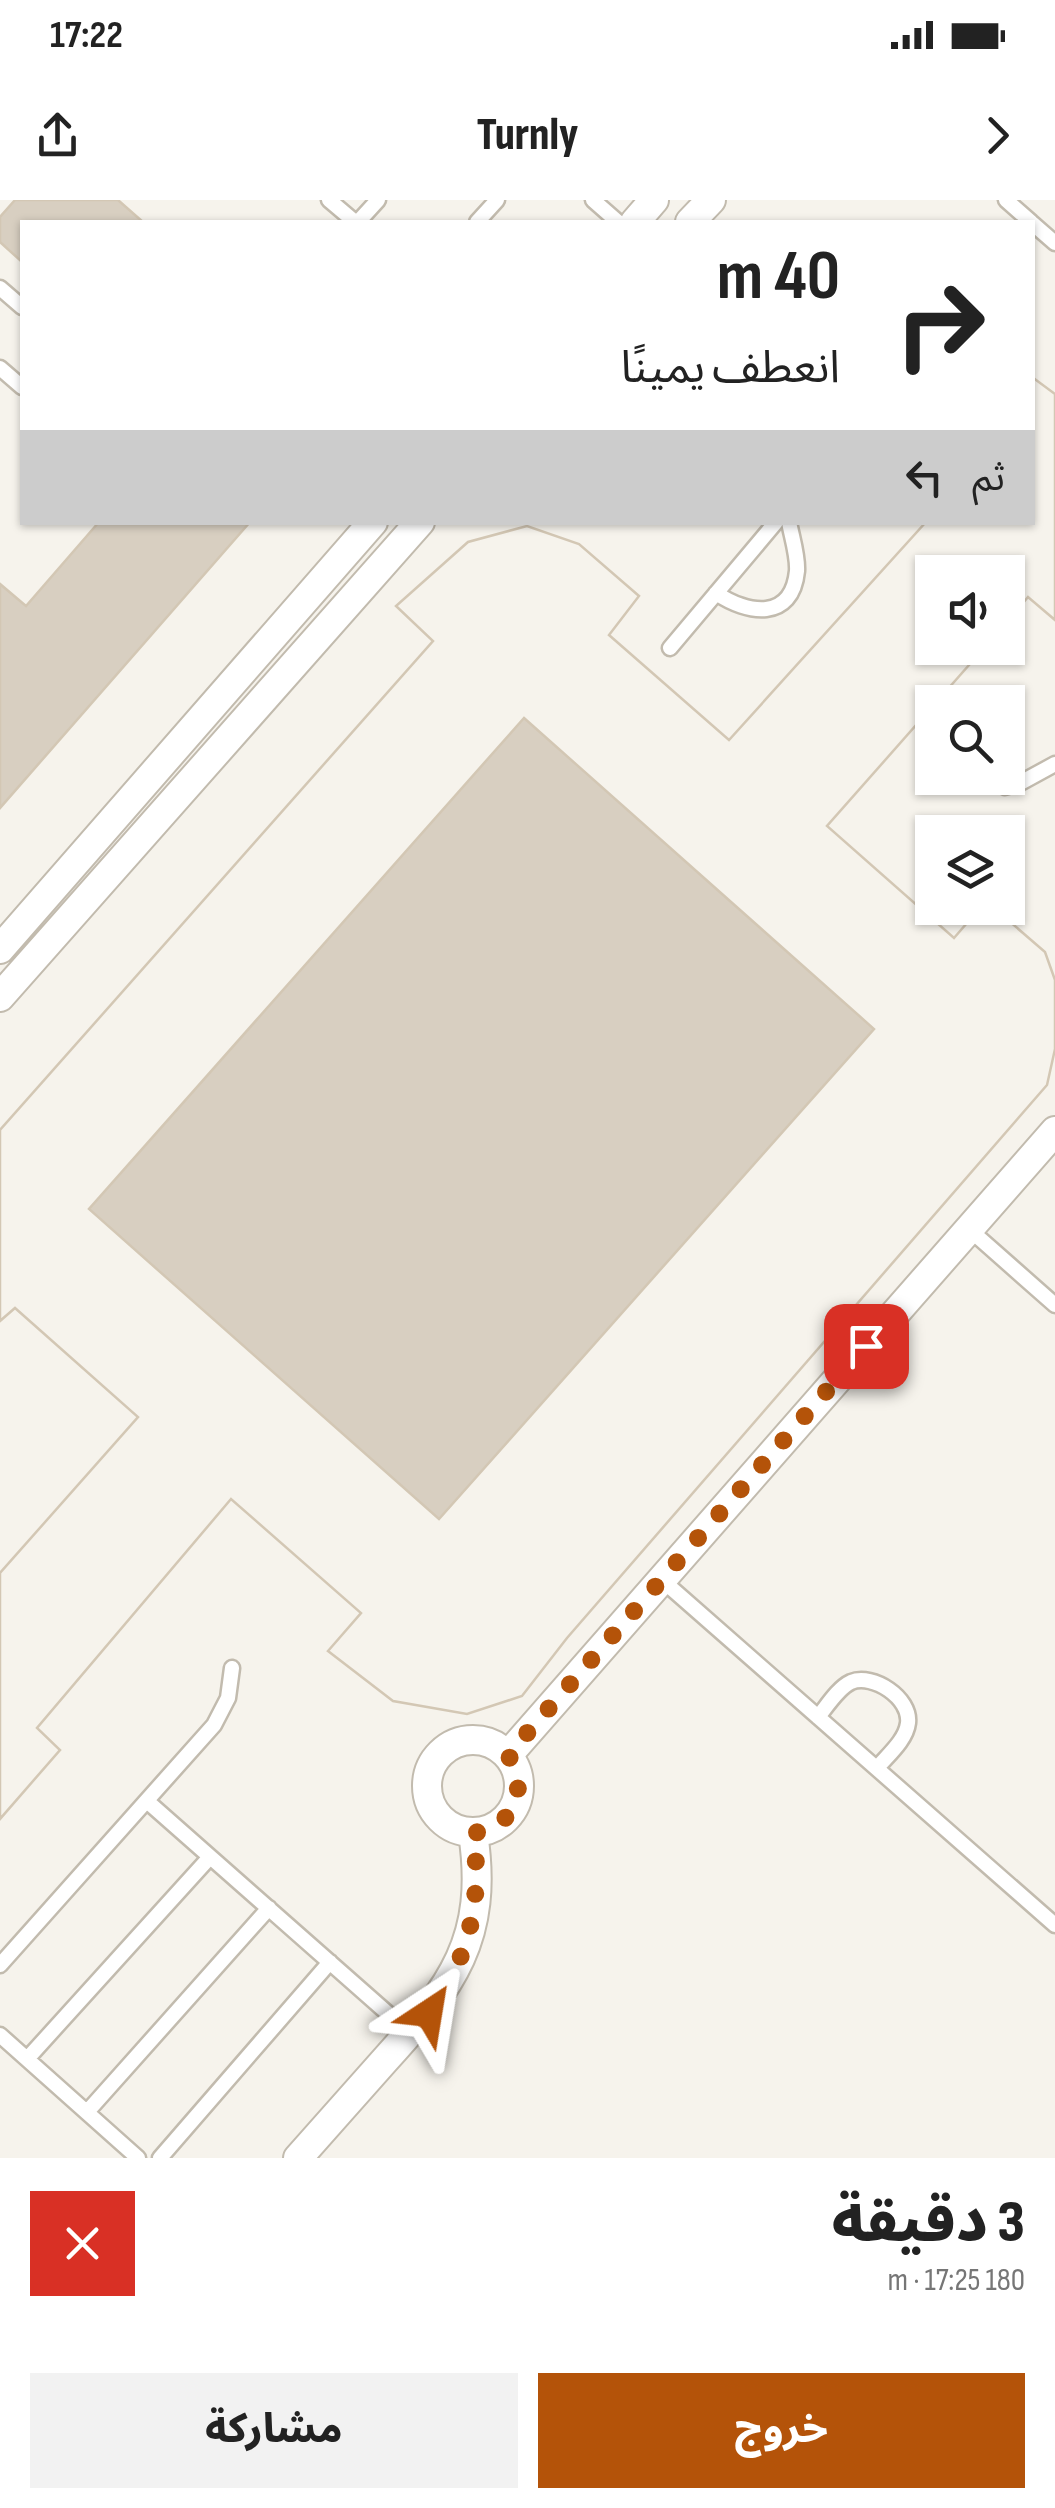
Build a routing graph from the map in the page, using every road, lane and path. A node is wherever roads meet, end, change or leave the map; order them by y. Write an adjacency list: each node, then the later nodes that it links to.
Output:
1 (329, 200): 8 (lane)
2 (378, 200): 9 (lane)
3 (497, 200): 10 (lane)
4 (593, 200): 11 (lane)
5 (654, 200): 12 (street)
6 (712, 200): 13 (street)
7 (1006, 200): 14 (lane)
8 (354, 220)
9 (359, 220)
10 (480, 220)
11 (616, 220)
12 (637, 220)
13 (692, 220)
14 (1028, 220)
15 (1035, 226): 16 (lane)
16 (1055, 243)
17 (0, 288): 18 (lane)
18 (20, 305)
19 (0, 368): 20 (lane)
20 (20, 385)
21 (370, 525): 29 (street)
22 (417, 525): 30 (street)
23 (773, 525): 25 (lane)
24 (789, 525): 25 (lane)
25 (716, 593): 26 (lane)
26 (670, 648)
27 (1055, 764): 28 (lane)
28 (1025, 779)
29 (0, 949)
30 (0, 997)
31 (1055, 1131): 32 (street)
32 (969, 1229): 33 (lane); 34 (street)
33 (1055, 1305)
34 (662, 1580): 36 (lane); 37 (street)
35 (232, 1668): 39 (lane)
36 (818, 1716): 38 (lane); 38 (lane)
37 (508, 1755): 40 (street); 40 (street)
38 (877, 1768): 43 (lane)
39 (148, 1802): 41 (lane); 45 (lane)
40 (473, 1833): 46 (street)
41 (210, 1857): 42 (lane); 48 (lane)
42 (269, 1908): 44 (lane); 49 (lane)
43 (1055, 1925)
44 (330, 1962): 46 (lane); 51 (lane)
45 (0, 1965)
46 (410, 2032): 52 (street)
47 (0, 2035): 48 (lane)
48 (27, 2059): 49 (lane)
49 (87, 2112): 50 (lane)
50 (138, 2158)
51 (160, 2158)
52 (298, 2158)

